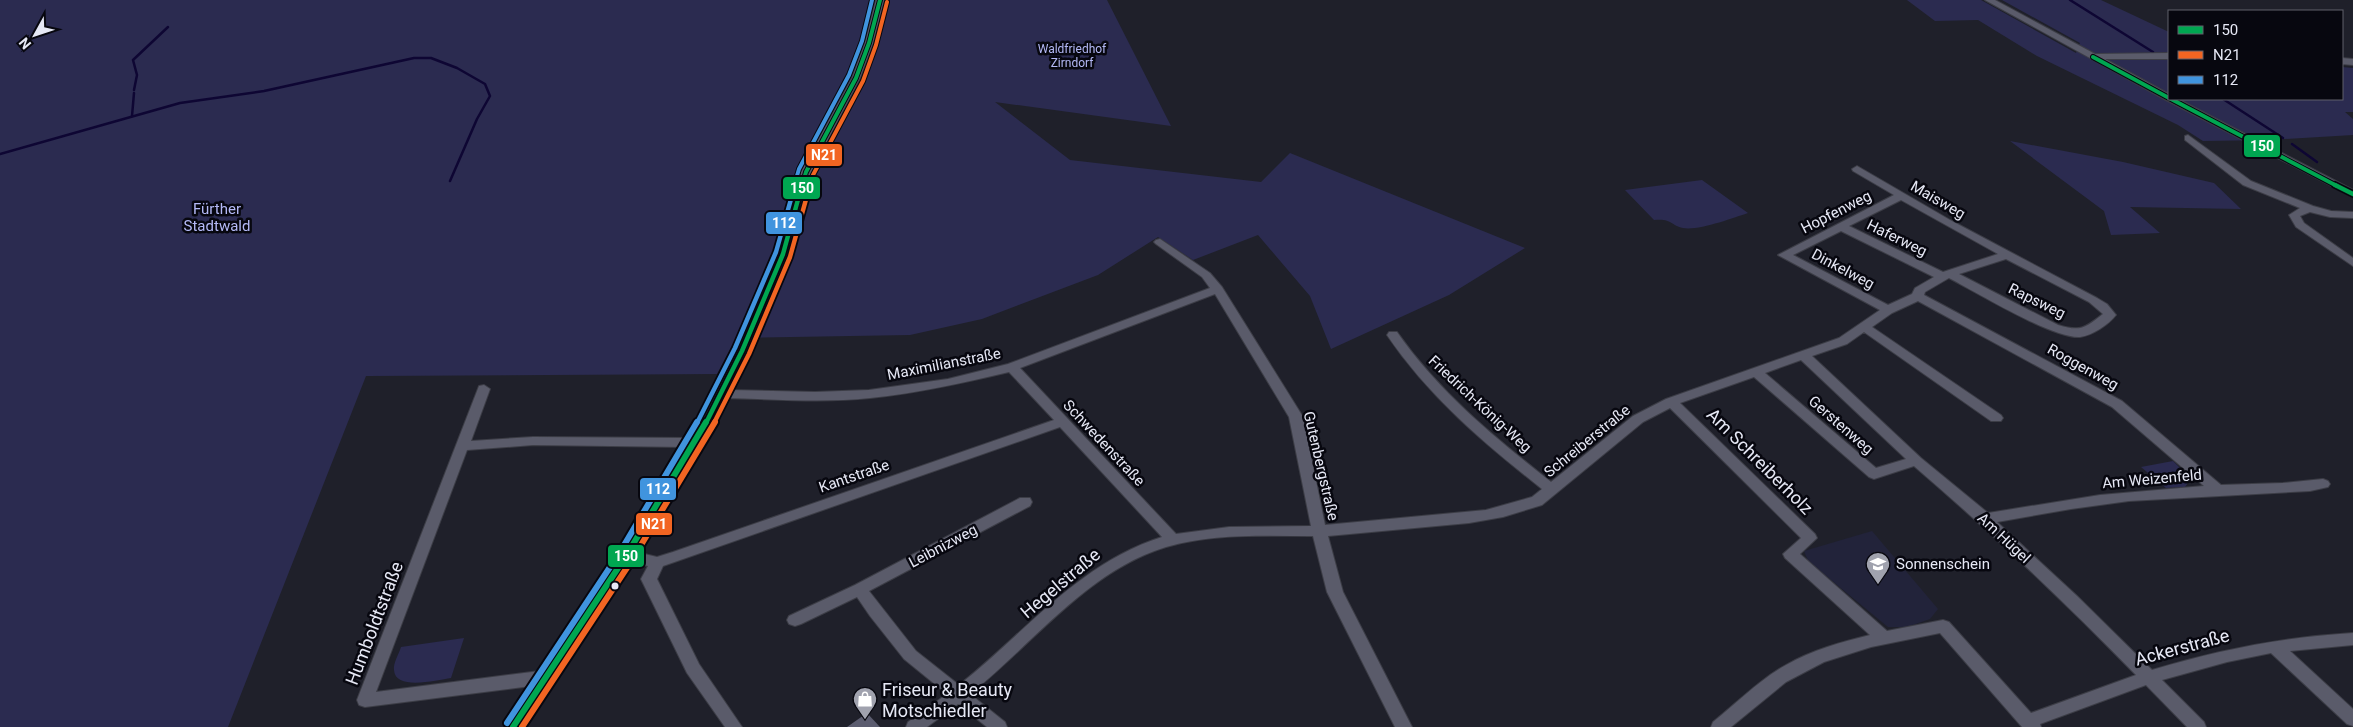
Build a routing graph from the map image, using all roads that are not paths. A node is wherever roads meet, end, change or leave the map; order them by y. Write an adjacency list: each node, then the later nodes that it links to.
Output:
1 (880, 0): 28 (street)
2 (1989, 0): 4 (street)
3 (2168, 56): 4 (street)
4 (2093, 57): 5 (street)
5 (2168, 97)
6 (2174, 100): 9 (street)
7 (2188, 138): 11 (street)
8 (1857, 169): 10 (street, Maisweg)
9 (2353, 194)
10 (1901, 196): 13 (street, Hopfenweg); 16 (street, Maisweg)
11 (2309, 208): 12 (street); 17 (street)
12 (2353, 215)
13 (1840, 226): 15 (street, Hopfenweg); 18 (street, Haferweg)
14 (1160, 242): 19 (street, Gutenbergstraße)
15 (1784, 255): 21 (street, Dinkelweg)
16 (2006, 255): 18 (street, Schreiberstraße); 18 (street, Rapsweg)
17 (2353, 263)
18 (1945, 275): 20 (street, Schreiberstraße)
19 (1218, 289): 25 (street, Maximilianstraße); 40 (street, Gutenbergstraße)
20 (1918, 296): 21 (street, Schreiberstraße); 37 (street, Roggenweg)
21 (1888, 310): 22 (street, Schreiberstraße)
22 (1863, 326): 24 (street, Schreiberstraße); 30 (street)
23 (1393, 335): 36 (street, Friedrich-König-Weg)
24 (1804, 356): 26 (street, Schreiberstraße); 34 (street, Am Hügel)
25 (1012, 368): 28 (street, Maximilianstraße); 31 (street, Schwedenstraße)
26 (1755, 372): 29 (street, Schreiberstraße); 34 (street, Gerstenweg)
27 (484, 389): 33 (street, Humboldtstraße)
28 (721, 394): 32 (street)
29 (1671, 402): 36 (street, Schreiberstraße); 46 (street, Am Schreiberholz)
30 (1996, 418)
31 (1062, 422): 41 (street, Schwedenstraße); 43 (street, Kantstraße)
32 (695, 443): 33 (street); 42 (street)
33 (464, 446): 50 (street, Humboldtstraße)
34 (1916, 461): 39 (street, Am Hügel)
35 (2323, 484): 37 (street, Am Weizenfeld)
36 (1552, 490): 40 (street, Schreiberstraße)
37 (2216, 490): 39 (street, Am Weizenfeld)
38 (1025, 502): 44 (street, Leibnizweg)
39 (1985, 518): 49 (street, Am Hügel)
40 (1319, 531): 41 (street, Hegelstraße); 58 (street, Gutenbergstraße)
41 (1173, 540): 51 (street, Hegelstraße)
42 (626, 556): 43 (street); 50 (street)
43 (657, 562): 55 (street)
44 (860, 589): 45 (street, Leibnizweg); 51 (street)
45 (795, 620)
46 (1884, 638): 53 (street); 59 (street)
47 (2353, 639): 48 (street, Ackerstraße)
48 (2275, 647): 49 (street, Ackerstraße); 52 (street)
49 (2149, 676): 53 (street, Ackerstraße); 60 (street, Am Hügel)
50 (547, 677): 54 (street)
51 (958, 695): 56 (street, Hegelstraße); 57 (street)
52 (2353, 719)
53 (2030, 724)
54 (513, 727)
55 (734, 727)
56 (914, 727)
57 (999, 727)
58 (1404, 727)
59 (1719, 727)
60 (2198, 727)

